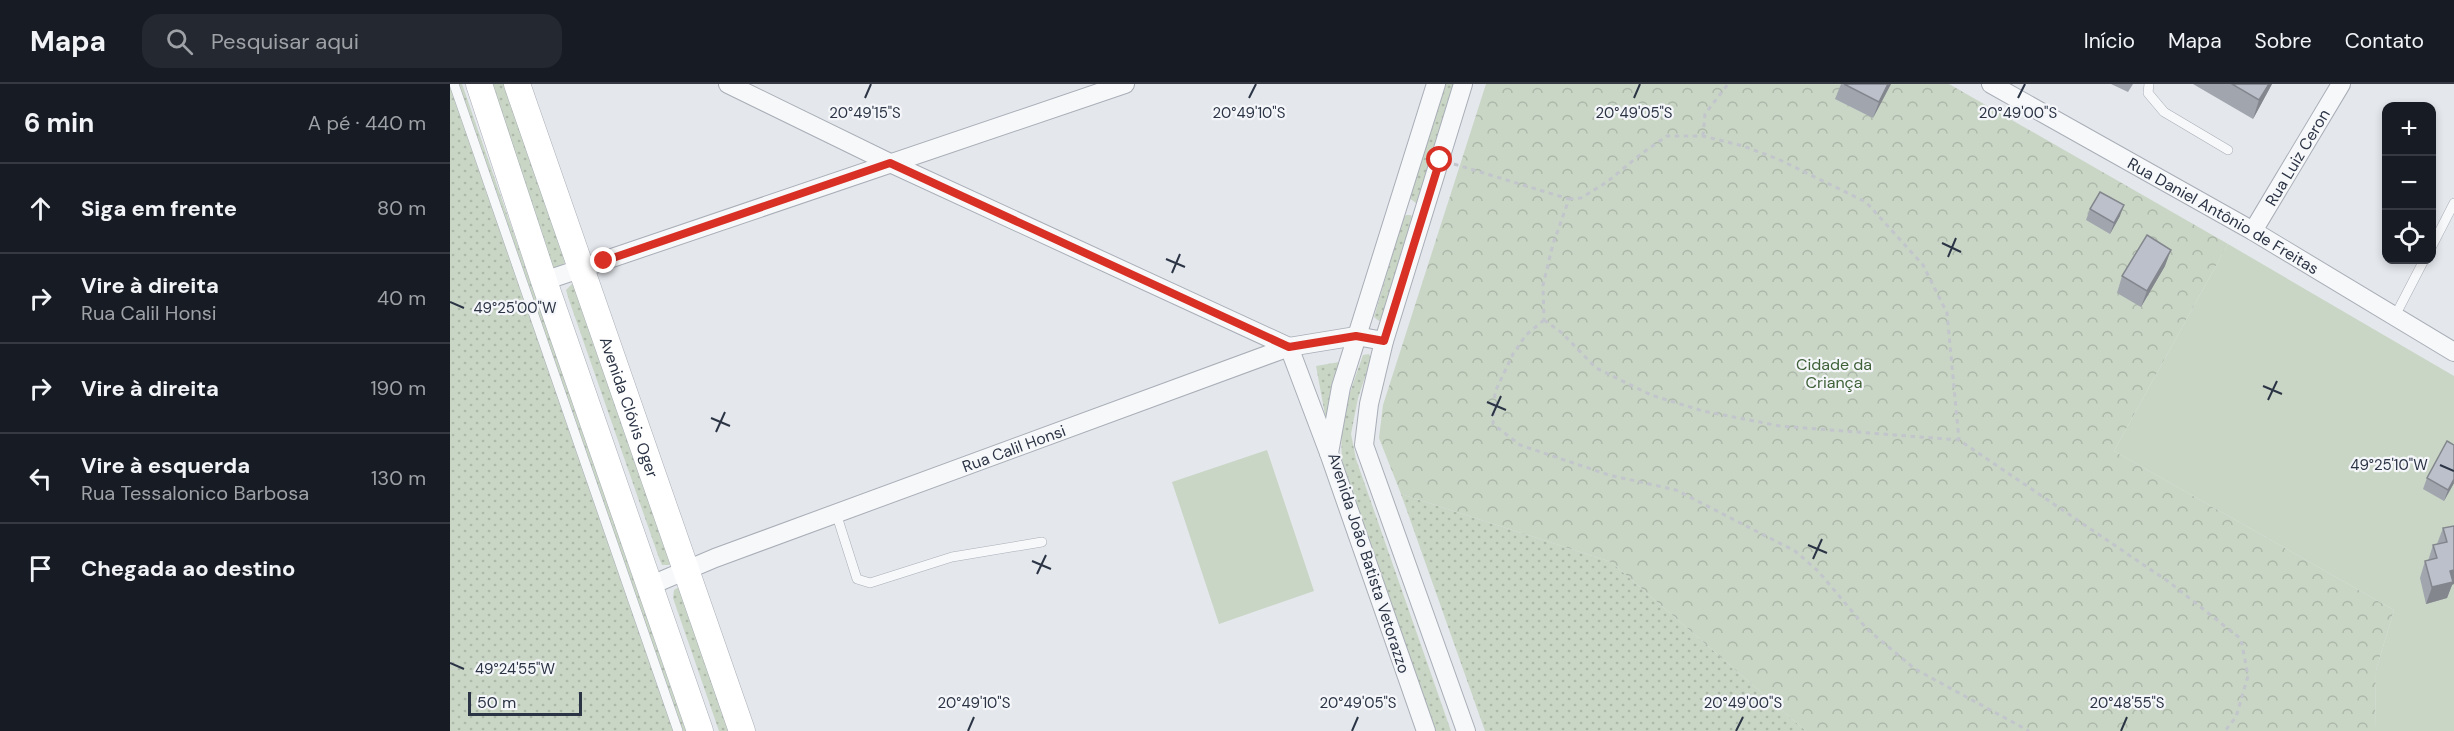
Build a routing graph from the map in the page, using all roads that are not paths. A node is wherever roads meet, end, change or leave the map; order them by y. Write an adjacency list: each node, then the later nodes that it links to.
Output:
1 (454, 84): 31 (lane)
2 (479, 84): 20 (main road)
3 (517, 84): 19 (main road, Avenida Clóvis Oger)
4 (728, 84): 12 (street)
5 (1125, 84): 12 (street)
6 (1436, 84): 14 (street, Avenida João Batista Vetorazzo)
7 (1463, 84): 15 (street, Avenida João Batista Vetorazzo)
8 (1991, 84): 16 (street, Rua Daniel Antônio de Freitas)
9 (2149, 84): 11 (lane)
10 (2342, 84): 16 (street, Rua Luiz Ceron)
11 (2228, 150)
12 (890, 163): 19 (street); 24 (street)
13 (2454, 203): 17 (lane)
14 (1399, 205): 15 (street); 22 (street, Avenida João Batista Vetorazzo)
15 (1425, 212): 23 (street, Avenida João Batista Vetorazzo)
16 (2253, 231): 21 (street, Rua Daniel Antônio de Freitas)
17 (2436, 238)
18 (2422, 264): 21 (lane)
19 (581, 268): 20 (street); 29 (main road, Avenida Clóvis Oger)
20 (544, 281): 30 (main road)
21 (2395, 316): 25 (street, Rua Daniel Antônio de Freitas)
22 (1356, 336): 23 (street, Rua Calil Honsi); 24 (street, Rua Calil Honsi); 26 (street, Avenida João Batista Vetorazzo)
23 (1384, 341): 35 (street, Avenida João Batista Vetorazzo)
24 (1289, 347): 26 (street); 27 (street, Rua Calil Honsi)
25 (2454, 352)
26 (1329, 453): 34 (street, Avenida João Batista Vetorazzo)
27 (836, 513): 28 (lane); 29 (street, Rua Calil Honsi)
28 (1042, 542)
29 (687, 570): 30 (street, Rua Calil Honsi); 33 (main road, Avenida Clóvis Oger)
30 (649, 586): 32 (main road)
31 (678, 731)
32 (700, 731)
33 (742, 731)
34 (1426, 731)
35 (1466, 731)

